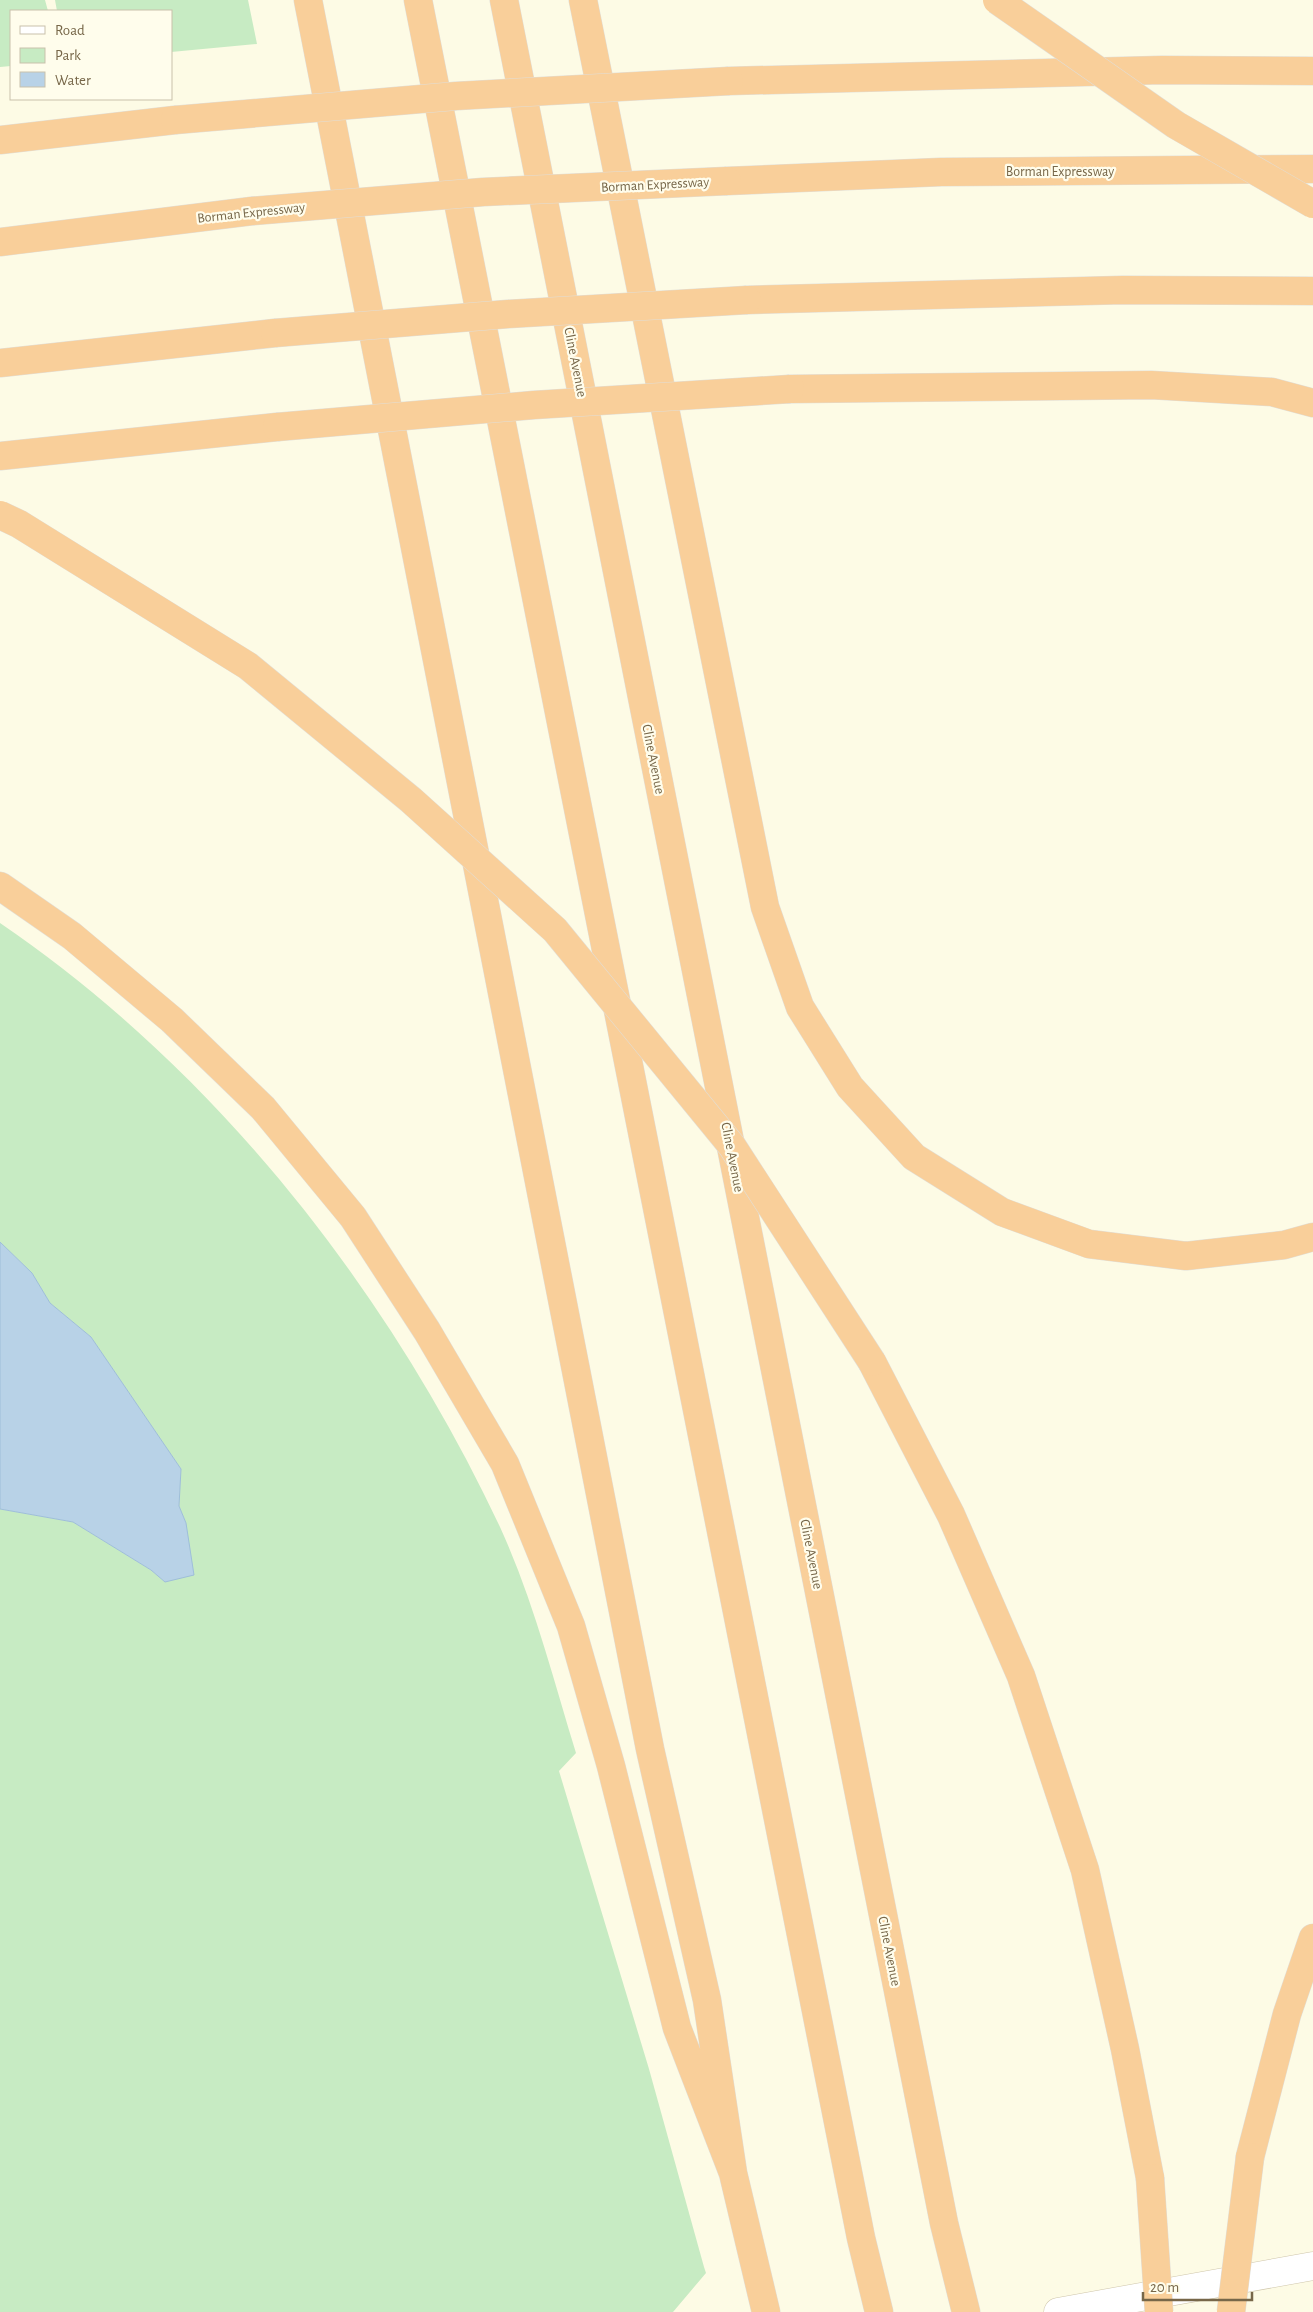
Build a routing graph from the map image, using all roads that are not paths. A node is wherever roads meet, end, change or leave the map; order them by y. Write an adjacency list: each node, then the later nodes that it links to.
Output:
1 (308, 0): 19 (highway)
2 (418, 0): 22 (highway)
3 (504, 0): 23 (highway, Cline Avenue)
4 (583, 0): 17 (highway)
5 (997, 0): 9 (highway, bridge)
6 (1313, 71): 7 (highway, bridge)
7 (0, 140)
8 (1313, 169): 10 (highway, Borman Expressway, bridge)
9 (1313, 204)
10 (0, 242)
11 (1313, 291): 12 (highway, bridge)
12 (0, 363)
13 (1313, 403): 14 (highway, bridge)
14 (0, 456)
15 (0, 515): 25 (highway, bridge)
16 (0, 886): 19 (highway)
17 (1313, 1237)
18 (1313, 1938): 26 (highway, bridge)
19 (733, 2173): 21 (highway)
20 (1313, 2266): 24 (street)
21 (766, 2312)
22 (879, 2312)
23 (966, 2312)
24 (1058, 2312)
25 (1159, 2312)
26 (1231, 2312)

